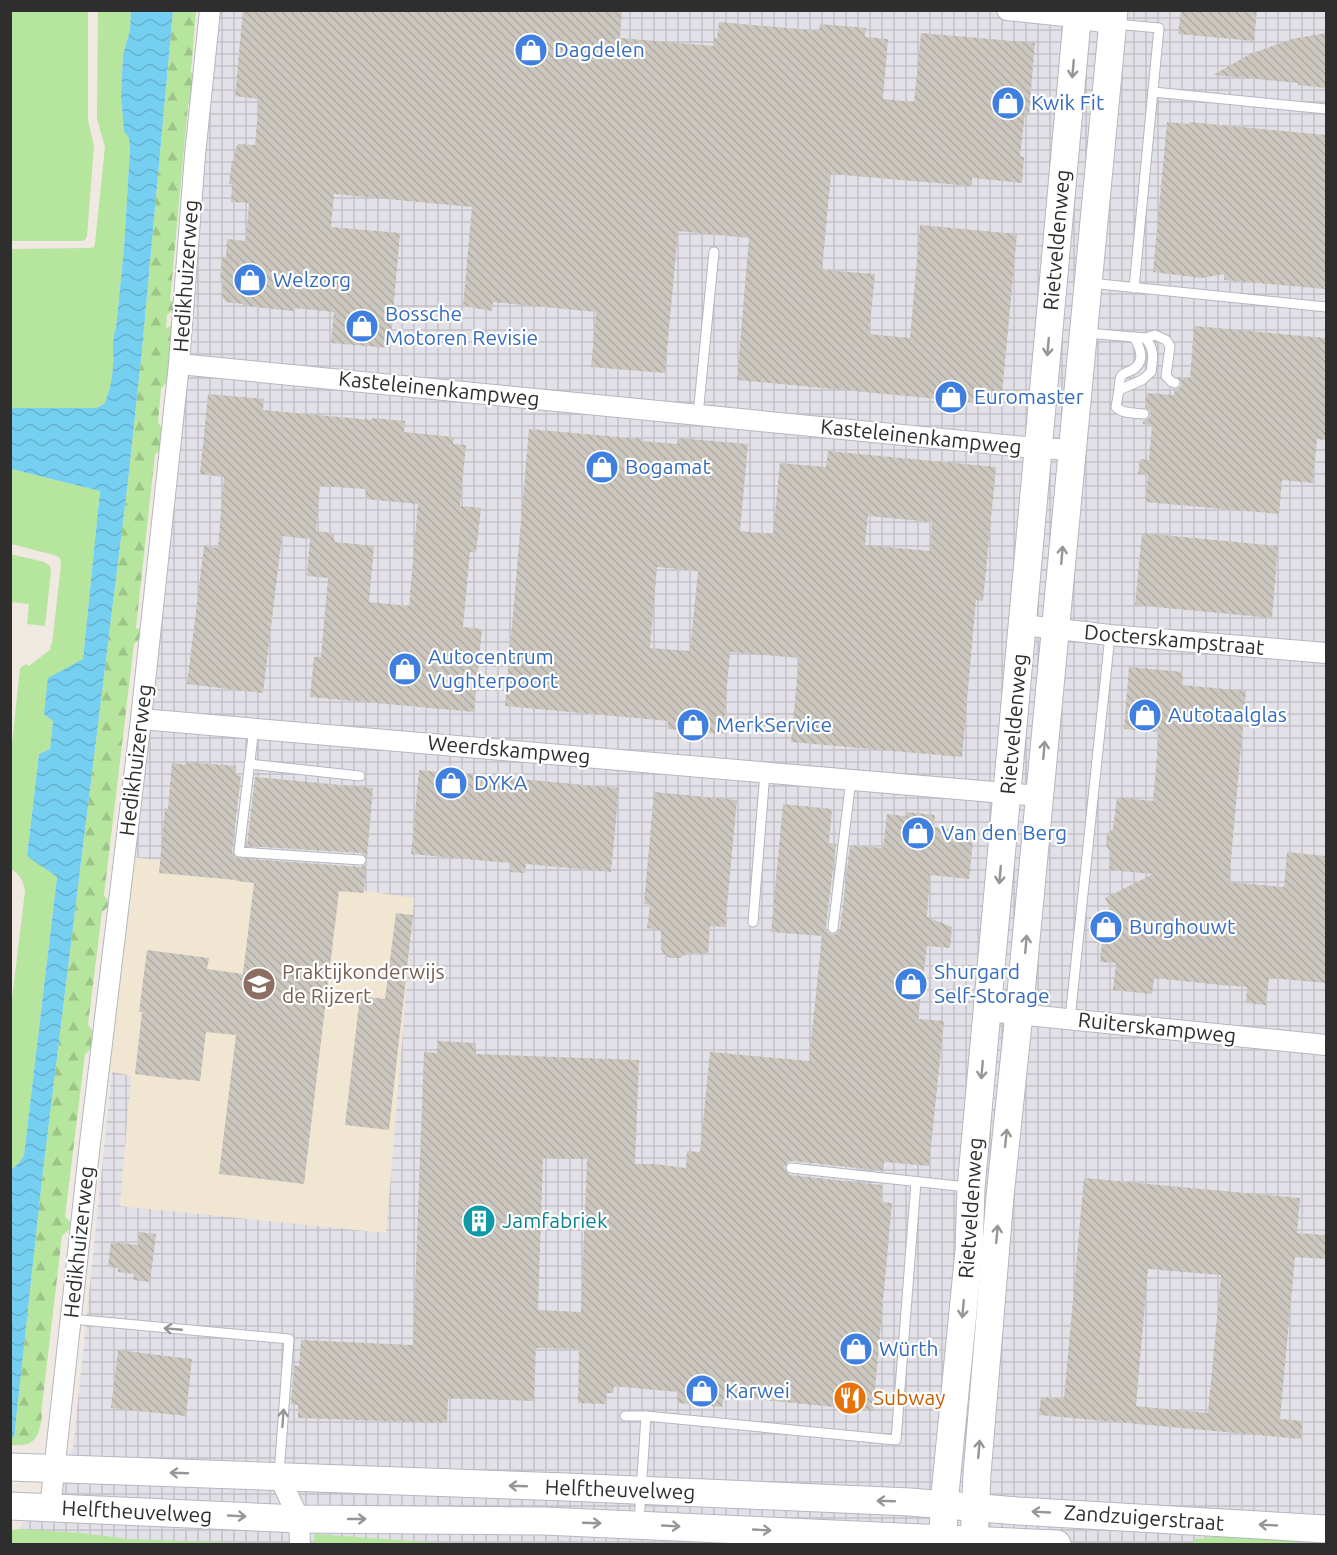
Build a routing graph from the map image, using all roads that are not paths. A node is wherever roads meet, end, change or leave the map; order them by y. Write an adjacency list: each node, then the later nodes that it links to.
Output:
1 (210, 10): 14 (street, Hedikhuizerweg)
2 (1007, 10): 3 (street)
3 (1078, 14): 4 (street); 19 (main road, Rietveldenweg, one-way to 19)
4 (1113, 17): 5 (lane); 8 (main road, Rietveldenweg)
5 (1153, 92): 6 (lane); 9 (lane)
6 (1326, 109)
7 (714, 252): 18 (lane)
8 (1088, 283): 9 (lane, Rietveldenweg); 11 (main road, Rietveldenweg)
9 (1134, 288): 10 (lane, Rietveldenweg)
10 (1326, 307)
11 (1083, 333): 12 (lane); 20 (main road, Rietveldenweg)
12 (1134, 337): 13 (lane); 16 (lane)
13 (1145, 338): 15 (lane); 16 (lane)
14 (179, 364): 18 (street, Kasteleinenkampweg); 25 (street, Hedikhuizerweg)
15 (1175, 383)
16 (1119, 390): 17 (lane)
17 (1144, 414)
18 (698, 415): 19 (street, Kasteleinenkampweg)
19 (1039, 448): 20 (street, Kasteleinenkampweg); 21 (main road, Rietveldenweg)
20 (1072, 450): 22 (main road, Rietveldenweg, one-way to 20)
21 (1023, 625): 22 (street, Docterskampstraat); 31 (main road, Rietveldenweg)
22 (1055, 630): 23 (street, Docterskampstraat); 32 (main road, Rietveldenweg, one-way to 22)
23 (1110, 634): 24 (street, Docterskampstraat); 38 (lane)
24 (1326, 653)
25 (141, 719): 26 (street, Weerdskampweg); 43 (street, Hedikhuizerweg)
26 (254, 728): 27 (lane); 28 (street, Weerdskampweg)
27 (249, 764): 29 (lane); 33 (lane)
28 (765, 772): 30 (street, Weerdskampweg); 34 (lane)
29 (360, 776)
30 (851, 779): 31 (street, Weerdskampweg); 35 (lane)
31 (1008, 793): 32 (street, Weerdskampweg); 36 (main road, Rietveldenweg, one-way to 36)
32 (1040, 796): 37 (main road, Rietveldenweg, one-way to 32)
33 (361, 860)
34 (753, 922)
35 (833, 928)
36 (987, 1011): 37 (street, Ruiterskampweg); 42 (main road, Rietveldenweg, one-way to 42)
37 (1019, 1014): 38 (street, Ruiterskampweg); 51 (main road, Rietveldenweg, one-way to 37)
38 (1070, 1019): 39 (street, Ruiterskampweg)
39 (1326, 1045)
40 (790, 1168): 41 (lane)
41 (916, 1182): 42 (lane); 45 (lane)
42 (971, 1188): 51 (main road, Rietveldenweg, one-way to 51)
43 (71, 1319): 47 (street, Hedikhuizerweg); 48 (lane, one-way to 43)
44 (625, 1416): 45 (lane)
45 (646, 1416): 49 (lane)
46 (10, 1467): 47 (main road, Helftheuvelweg)
47 (54, 1468): 48 (main road, Helftheuvelweg, one-way to 47); 52 (street, Hedikhuizerweg)
48 (279, 1476): 49 (main road, Helftheuvelweg, one-way to 48); 55 (street)
49 (641, 1491): 51 (main road, Helftheuvelweg, one-way to 49); 53 (lane)
50 (10, 1506): 52 (main road, Helftheuvelweg)
51 (960, 1506): 54 (main road, Zandzuigerstraat, one-way to 51); 56 (main road, Rietveldenweg)
52 (50, 1508): 55 (main road, Helftheuvelweg, one-way to 55)
53 (639, 1525): 55 (main road, Helftheuvelweg, one-way to 53); 56 (main road, Helftheuvelweg, one-way to 56)
54 (1326, 1528)
55 (299, 1532)
56 (958, 1542): 57 (main road, Zandzuigerstraat)
57 (1057, 1545)

